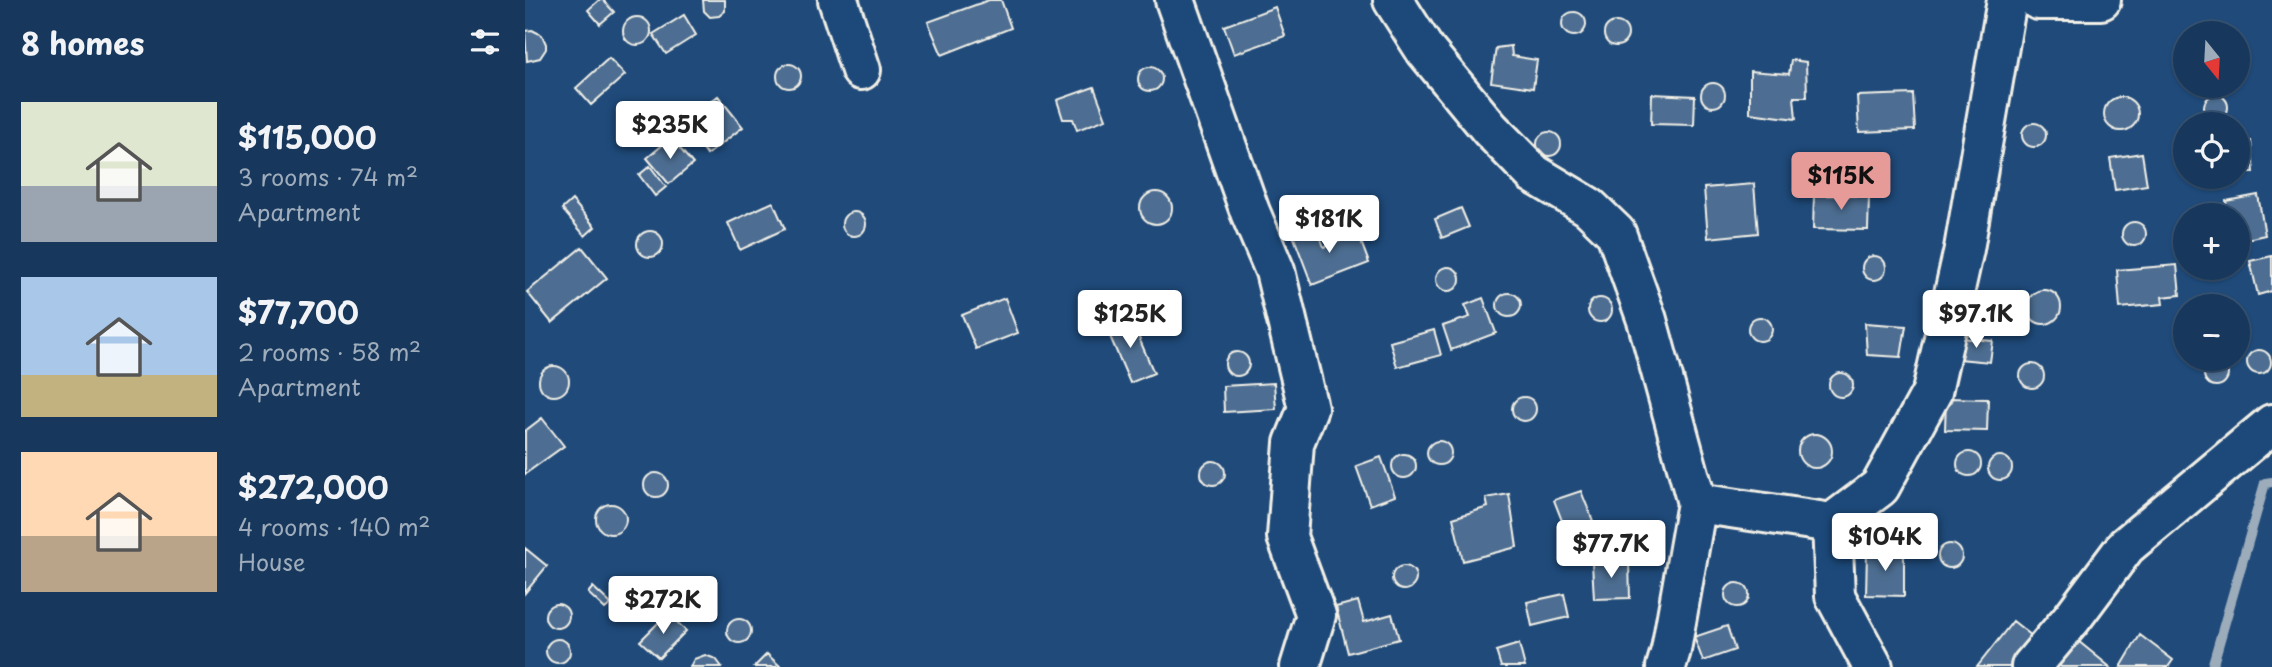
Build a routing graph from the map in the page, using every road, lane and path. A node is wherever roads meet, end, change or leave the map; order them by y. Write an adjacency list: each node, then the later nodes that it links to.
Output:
1 (838, 0): 7 (street)
2 (1175, 0): 11 (street)
3 (1393, 0): 9 (street)
4 (2007, 0): 10 (street)
5 (2038, 0): 6 (street)
6 (2101, 0)
7 (862, 71)
8 (2272, 424): 14 (street)
9 (1697, 503): 10 (street); 12 (street)
10 (1832, 523): 13 (street)
11 (1300, 667)
12 (1665, 667)
13 (1873, 667)
14 (2031, 667)

